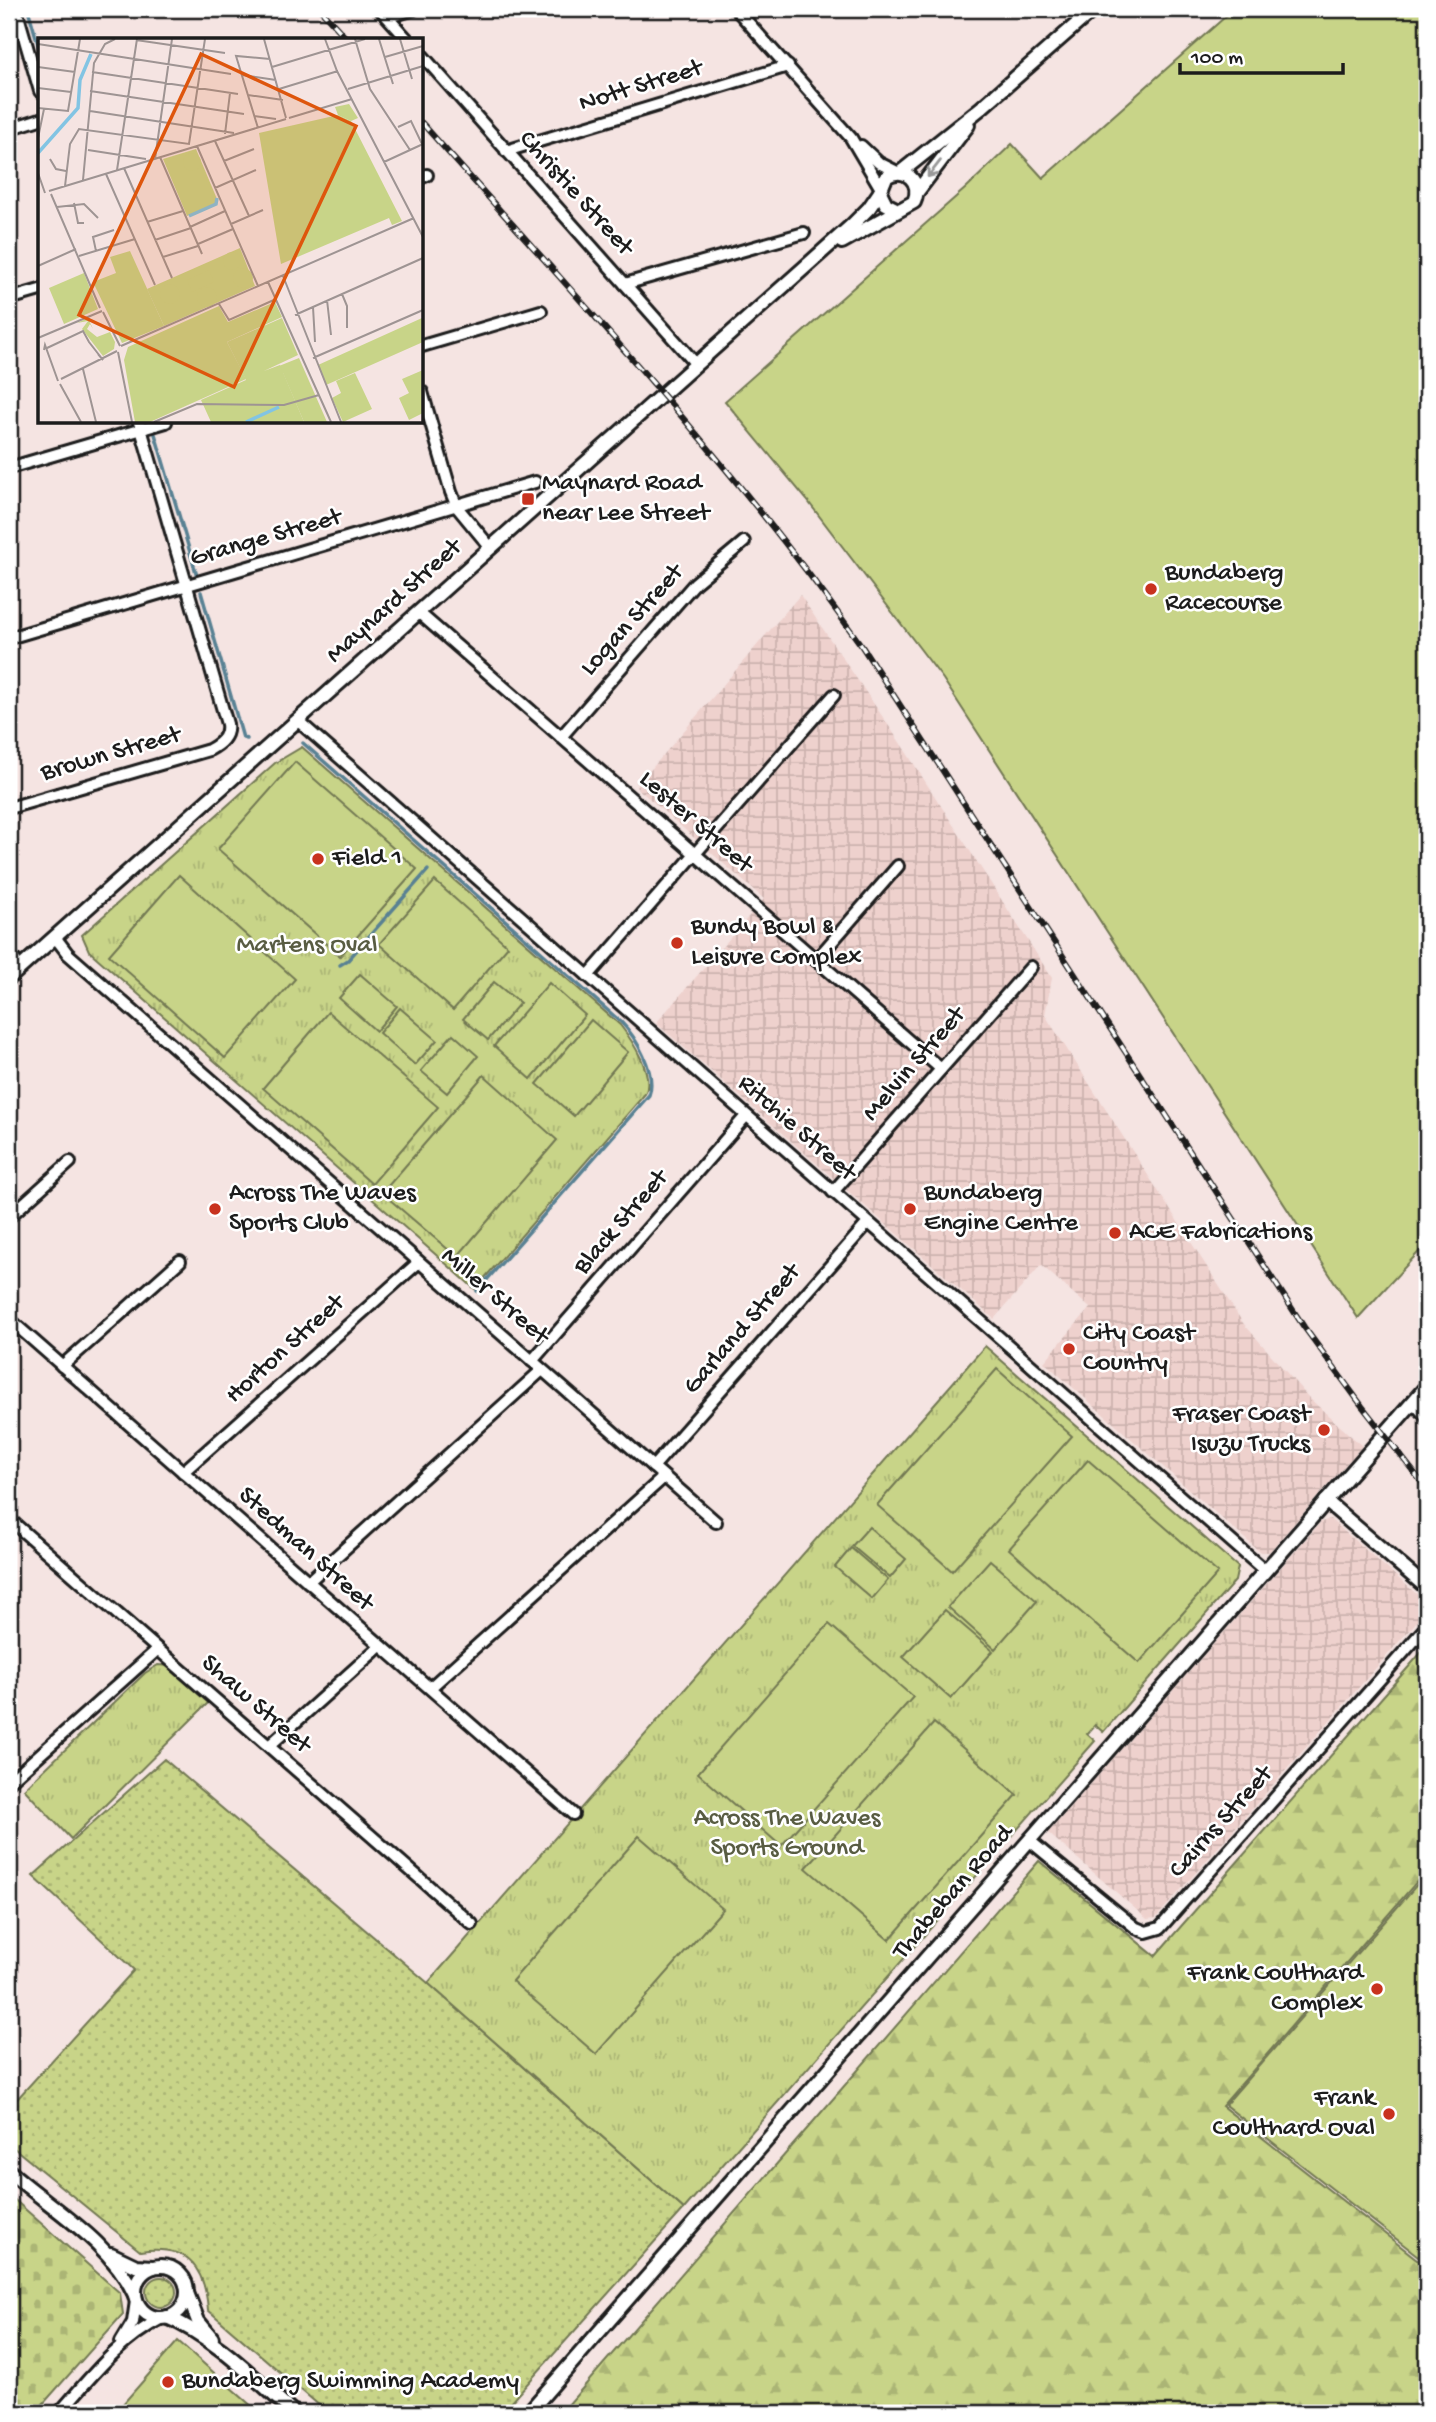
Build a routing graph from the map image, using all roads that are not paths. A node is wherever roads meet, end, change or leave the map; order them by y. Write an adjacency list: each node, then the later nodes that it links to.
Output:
1 (16, 9): 9 (street)
2 (414, 9): 5 (street)
3 (736, 9): 8 (street)
4 (1094, 9): 10 (street)
5 (384, 13): 6 (street)
6 (406, 38)
7 (424, 57): 14 (street, Christie Street)
8 (788, 66): 13 (street); 14 (street, Nott Street)
9 (38, 84)
10 (981, 108): 15 (street); 17 (street, one-way to 17)
11 (38, 120): 12 (street)
12 (9, 129)
13 (850, 138): 15 (street); 16 (street)
14 (506, 151): 21 (street, Christie Street)
15 (899, 172): 16 (street); 17 (street)
16 (880, 189): 18 (street); 20 (street, Maynard Street)
17 (917, 192): 18 (street)
18 (898, 210): 20 (street, Maynard Street)
19 (804, 233): 21 (street)
20 (813, 261): 26 (street, Maynard Street)
21 (625, 284): 26 (street, Christie Street)
22 (38, 291): 23 (street)
23 (9, 299)
24 (541, 312): 25 (street)
25 (424, 345)
26 (695, 363): 33 (street, Maynard Street)
27 (424, 400): 31 (street)
28 (140, 425): 29 (street); 34 (street)
29 (9, 468)
30 (535, 482): 31 (street, Grange Street)
31 (457, 507): 33 (street); 34 (street, Grange Street)
32 (744, 542): 39 (street, Logan Street)
33 (490, 547): 35 (street, Maynard Street)
34 (188, 585): 36 (street, Grange Street); 40 (street, Brown Street)
35 (418, 612): 38 (street, Maynard Street); 39 (street, Lester Street)
36 (9, 638)
37 (834, 695): 41 (street)
38 (297, 720): 43 (street, Maynard Street); 48 (street, Ritchie Street)
39 (561, 737): 41 (street, Lester Street)
40 (9, 808)
41 (696, 854): 45 (street, Lester Street); 48 (street)
42 (898, 866): 45 (street)
43 (55, 937): 47 (street, Maynard Street); 57 (street, Miller Street)
44 (9, 952): 47 (street)
45 (816, 960): 50 (street, Lester Street)
46 (1031, 967): 50 (street, Melvin Street)
47 (20, 968): 49 (street, Maynard Street)
48 (588, 976): 51 (street, Ritchie Street)
49 (9, 978)
50 (940, 1069): 53 (street, Melvin Street)
51 (746, 1115): 53 (street, Ritchie Street); 59 (street, Black Street)
52 (70, 1162): 54 (street)
53 (833, 1192): 55 (street, Ritchie Street)
54 (9, 1217)
55 (868, 1223): 65 (street, Garland Street); 71 (street, Ritchie Street)
56 (180, 1261): 60 (street)
57 (419, 1262): 59 (street, Miller Street); 66 (street, Horton Street)
58 (9, 1319): 60 (street, Stedman Street)
59 (532, 1361): 61 (street, Miller Street)
60 (62, 1366): 66 (street, Stedman Street)
61 (542, 1370): 65 (street, Miller Street); 72 (street)
62 (1427, 1386): 63 (street, Thabeban Road)
63 (1413, 1402): 64 (street); 68 (street, Thabeban Road)
64 (1427, 1417)
65 (653, 1467): 67 (street, Miller Street)
66 (183, 1472): 72 (street, Stedman Street)
67 (664, 1477): 70 (street, Miller Street); 77 (street)
68 (1326, 1501): 71 (street, Thabeban Road); 73 (street)
69 (9, 1519): 76 (street, Shaw Street)
70 (716, 1522)
71 (1265, 1571): 81 (street, Thabeban Road)
72 (308, 1582): 75 (street, Stedman Street)
73 (1427, 1588)
74 (1427, 1626): 81 (street, Cairns Street)
75 (380, 1646): 77 (street, Stedman Street); 78 (street)
76 (156, 1650): 78 (street, Shaw Street); 79 (street)
77 (430, 1688): 80 (street, Stedman Street)
78 (269, 1746): 82 (street, Shaw Street)
79 (9, 1782)
80 (573, 1814)
81 (1030, 1840): 93 (street, Thabeban Road)
82 (472, 1924)
83 (9, 2171): 84 (street)
84 (107, 2252): 85 (street); 87 (street)
85 (155, 2267): 86 (street); 87 (street)
86 (186, 2292): 88 (street); 89 (street)
87 (136, 2298): 88 (street); 90 (street)
88 (164, 2317): 89 (street); 90 (street)
89 (221, 2349): 92 (street)
90 (113, 2353): 91 (street)
91 (60, 2413)
92 (294, 2413)
93 (528, 2413)

